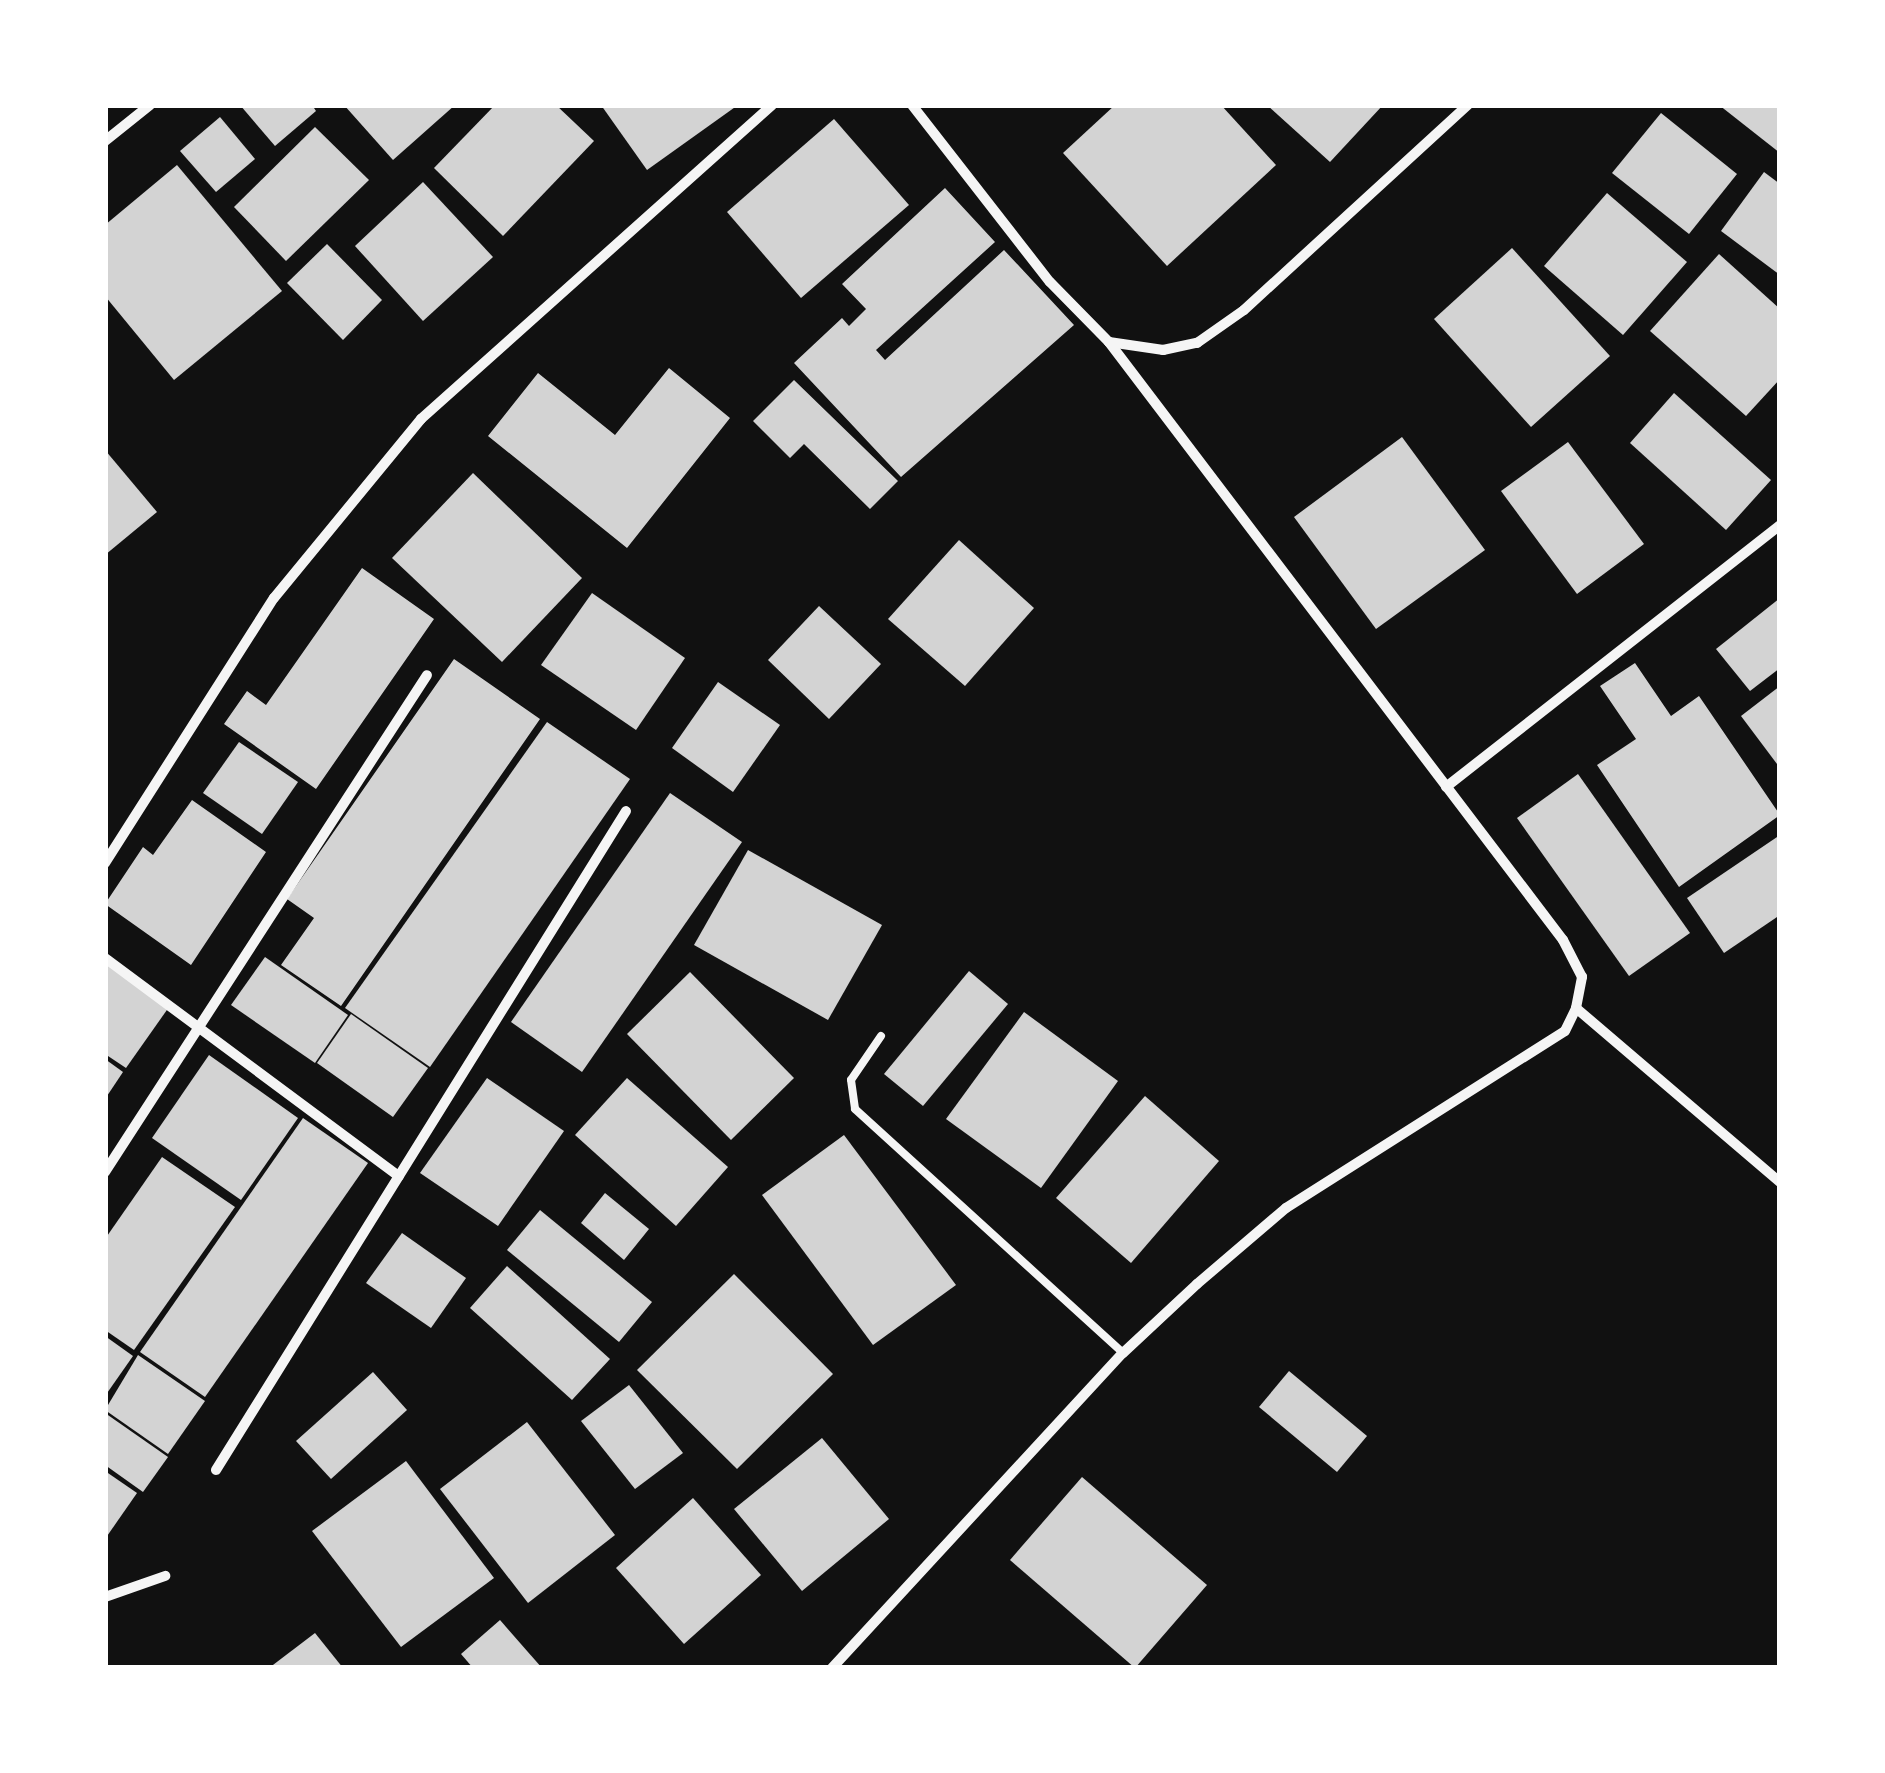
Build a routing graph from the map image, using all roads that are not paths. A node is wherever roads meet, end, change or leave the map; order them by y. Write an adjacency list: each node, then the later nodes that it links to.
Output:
1 (150, 105): 5 (street)
2 (772, 105): 11 (street)
3 (912, 105): 6 (street)
4 (1468, 105): 6 (street)
5 (105, 141)
6 (1109, 342): 9 (street)
7 (1780, 525): 9 (street)
8 (426, 675): 14 (street)
9 (1446, 787): 13 (street)
10 (626, 810): 17 (street)
11 (105, 863)
12 (105, 958): 14 (street)
13 (1576, 1008): 18 (street); 19 (street)
14 (198, 1025): 16 (street); 17 (street)
15 (881, 1036): 19 (lane)
16 (105, 1172)
17 (399, 1176): 20 (street)
18 (1780, 1182)
19 (1123, 1353): 23 (street)
20 (216, 1470)
21 (165, 1576): 22 (street)
22 (105, 1598)
23 (832, 1668)

